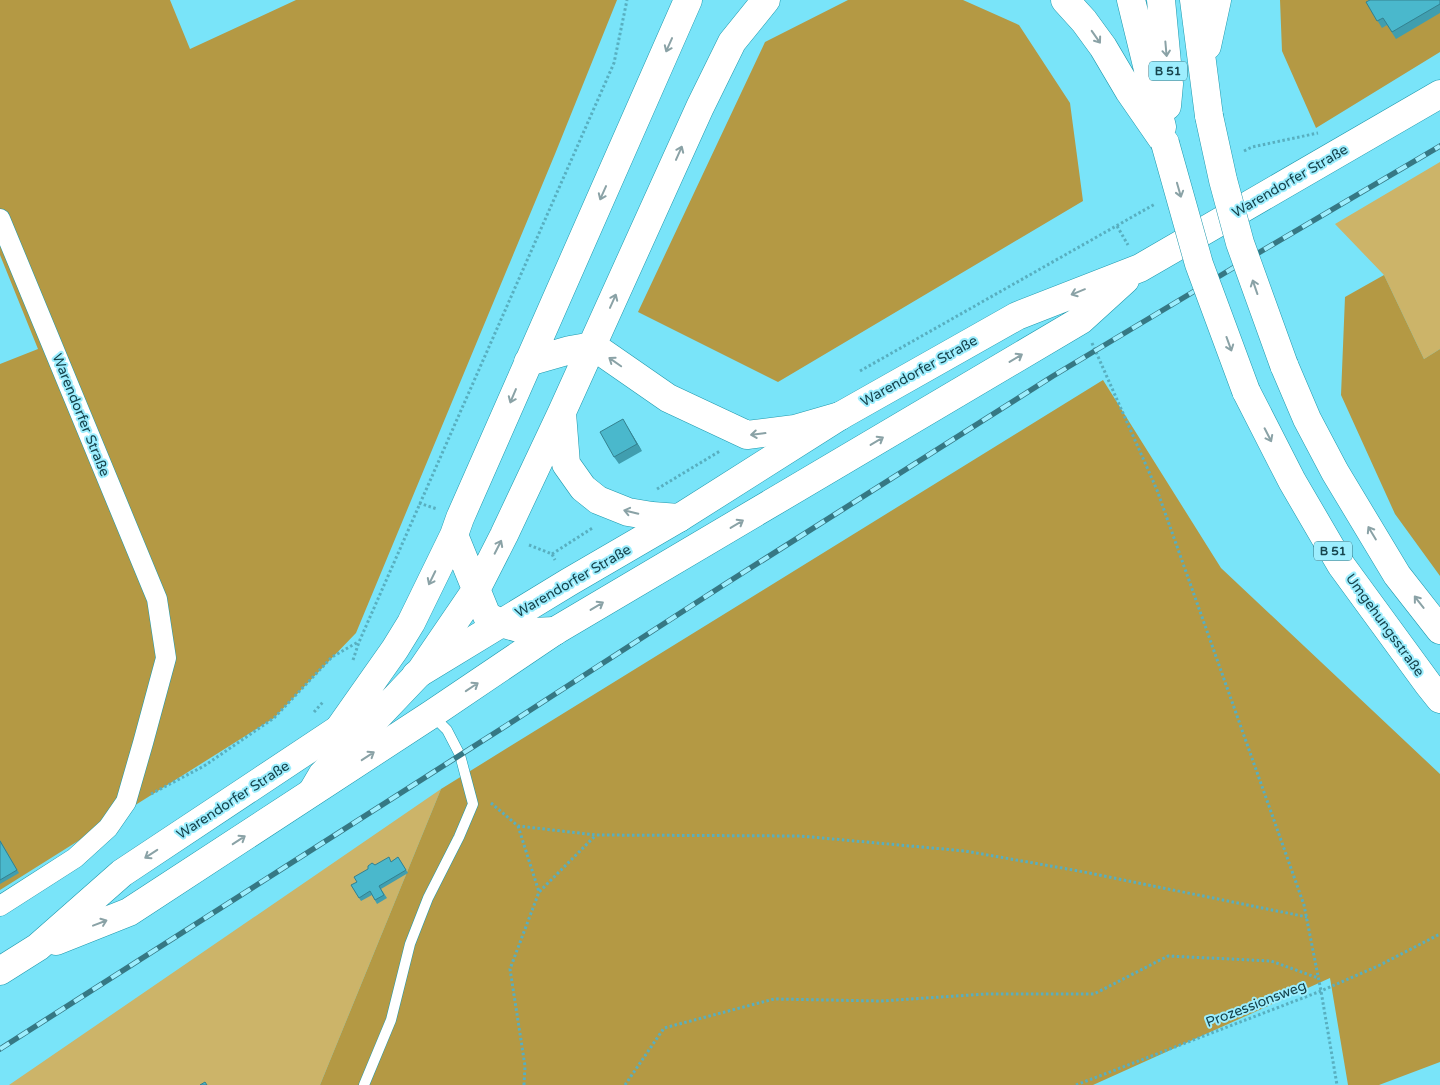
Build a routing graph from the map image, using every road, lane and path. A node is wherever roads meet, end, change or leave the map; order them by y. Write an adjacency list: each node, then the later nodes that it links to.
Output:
1 (627, 0): 31 (path)
2 (688, 0): 16 (main road, one-way to 16)
3 (766, 0): 15 (main road, one-way to 3)
4 (1065, 0): 11 (main road, one-way to 11)
5 (1131, 0): 11 (main road)
6 (1161, 0): 11 (main road, B 51, one-way to 11)
7 (1194, 0): 9 (main road, B 51)
8 (1217, 0): 9 (main road)
9 (1203, 64): 23 (main road, B 51, one-way to 9, bridge)
10 (1440, 94): 13 (main road, Warendorfer Straße)
11 (1165, 143): 26 (main road, Umgehungsstraße / B 51, one-way to 26, bridge)
12 (0, 219): 31 (street, Warendorfer Straße)
13 (1140, 268): 14 (main road, Warendorfer Straße); 18 (main road, Warendorfer Straße, one-way to 18)
14 (1081, 320): 24 (main road, Warendorfer Straße, one-way to 14); 36 (path)
15 (592, 346): 16 (main road); 17 (main road); 18 (main road, one-way to 15)
16 (528, 362): 20 (main road, one-way to 20)
17 (562, 412): 19 (main road, one-way to 17); 21 (main road, one-way to 17)
18 (840, 416): 19 (main road, Warendorfer Straße)
19 (679, 518): 22 (main road, Warendorfer Straße)
20 (454, 535): 21 (main road); 28 (main road, one-way to 28)
21 (476, 590): 22 (main road); 25 (main road)
22 (501, 623): 24 (main road); 25 (main road, Warendorfer Straße)
23 (1440, 630)
24 (555, 631): 27 (main road, Warendorfer Straße, one-way to 24)
25 (420, 672): 28 (main road, Warendorfer Straße); 30 (main road)
26 (1440, 699)
27 (432, 714): 29 (lane); 30 (main road, Warendorfer Straße, one-way to 27)
28 (338, 730): 38 (main road, Warendorfer Straße, one-way to 38)
29 (467, 782): 32 (path); 42 (lane)
30 (312, 792): 38 (main road, Warendorfer Straße, one-way to 30)
31 (126, 802): 35 (street, Warendorfer Straße)
32 (518, 826): 33 (path); 34 (path)
33 (596, 835): 34 (path); 36 (path)
34 (539, 892): 43 (path)
35 (0, 906)
36 (1307, 917): 40 (path)
37 (1440, 934): 41 (path, Prozessionsweg)
38 (38, 947): 39 (main road, Warendorfer Straße)
39 (0, 971)
40 (1318, 978): 41 (path); 44 (path)
41 (1321, 991): 45 (path, Prozessionsweg); 46 (path)
42 (364, 1085)
43 (524, 1085)
44 (625, 1085)
45 (1076, 1085)
46 (1337, 1085)

